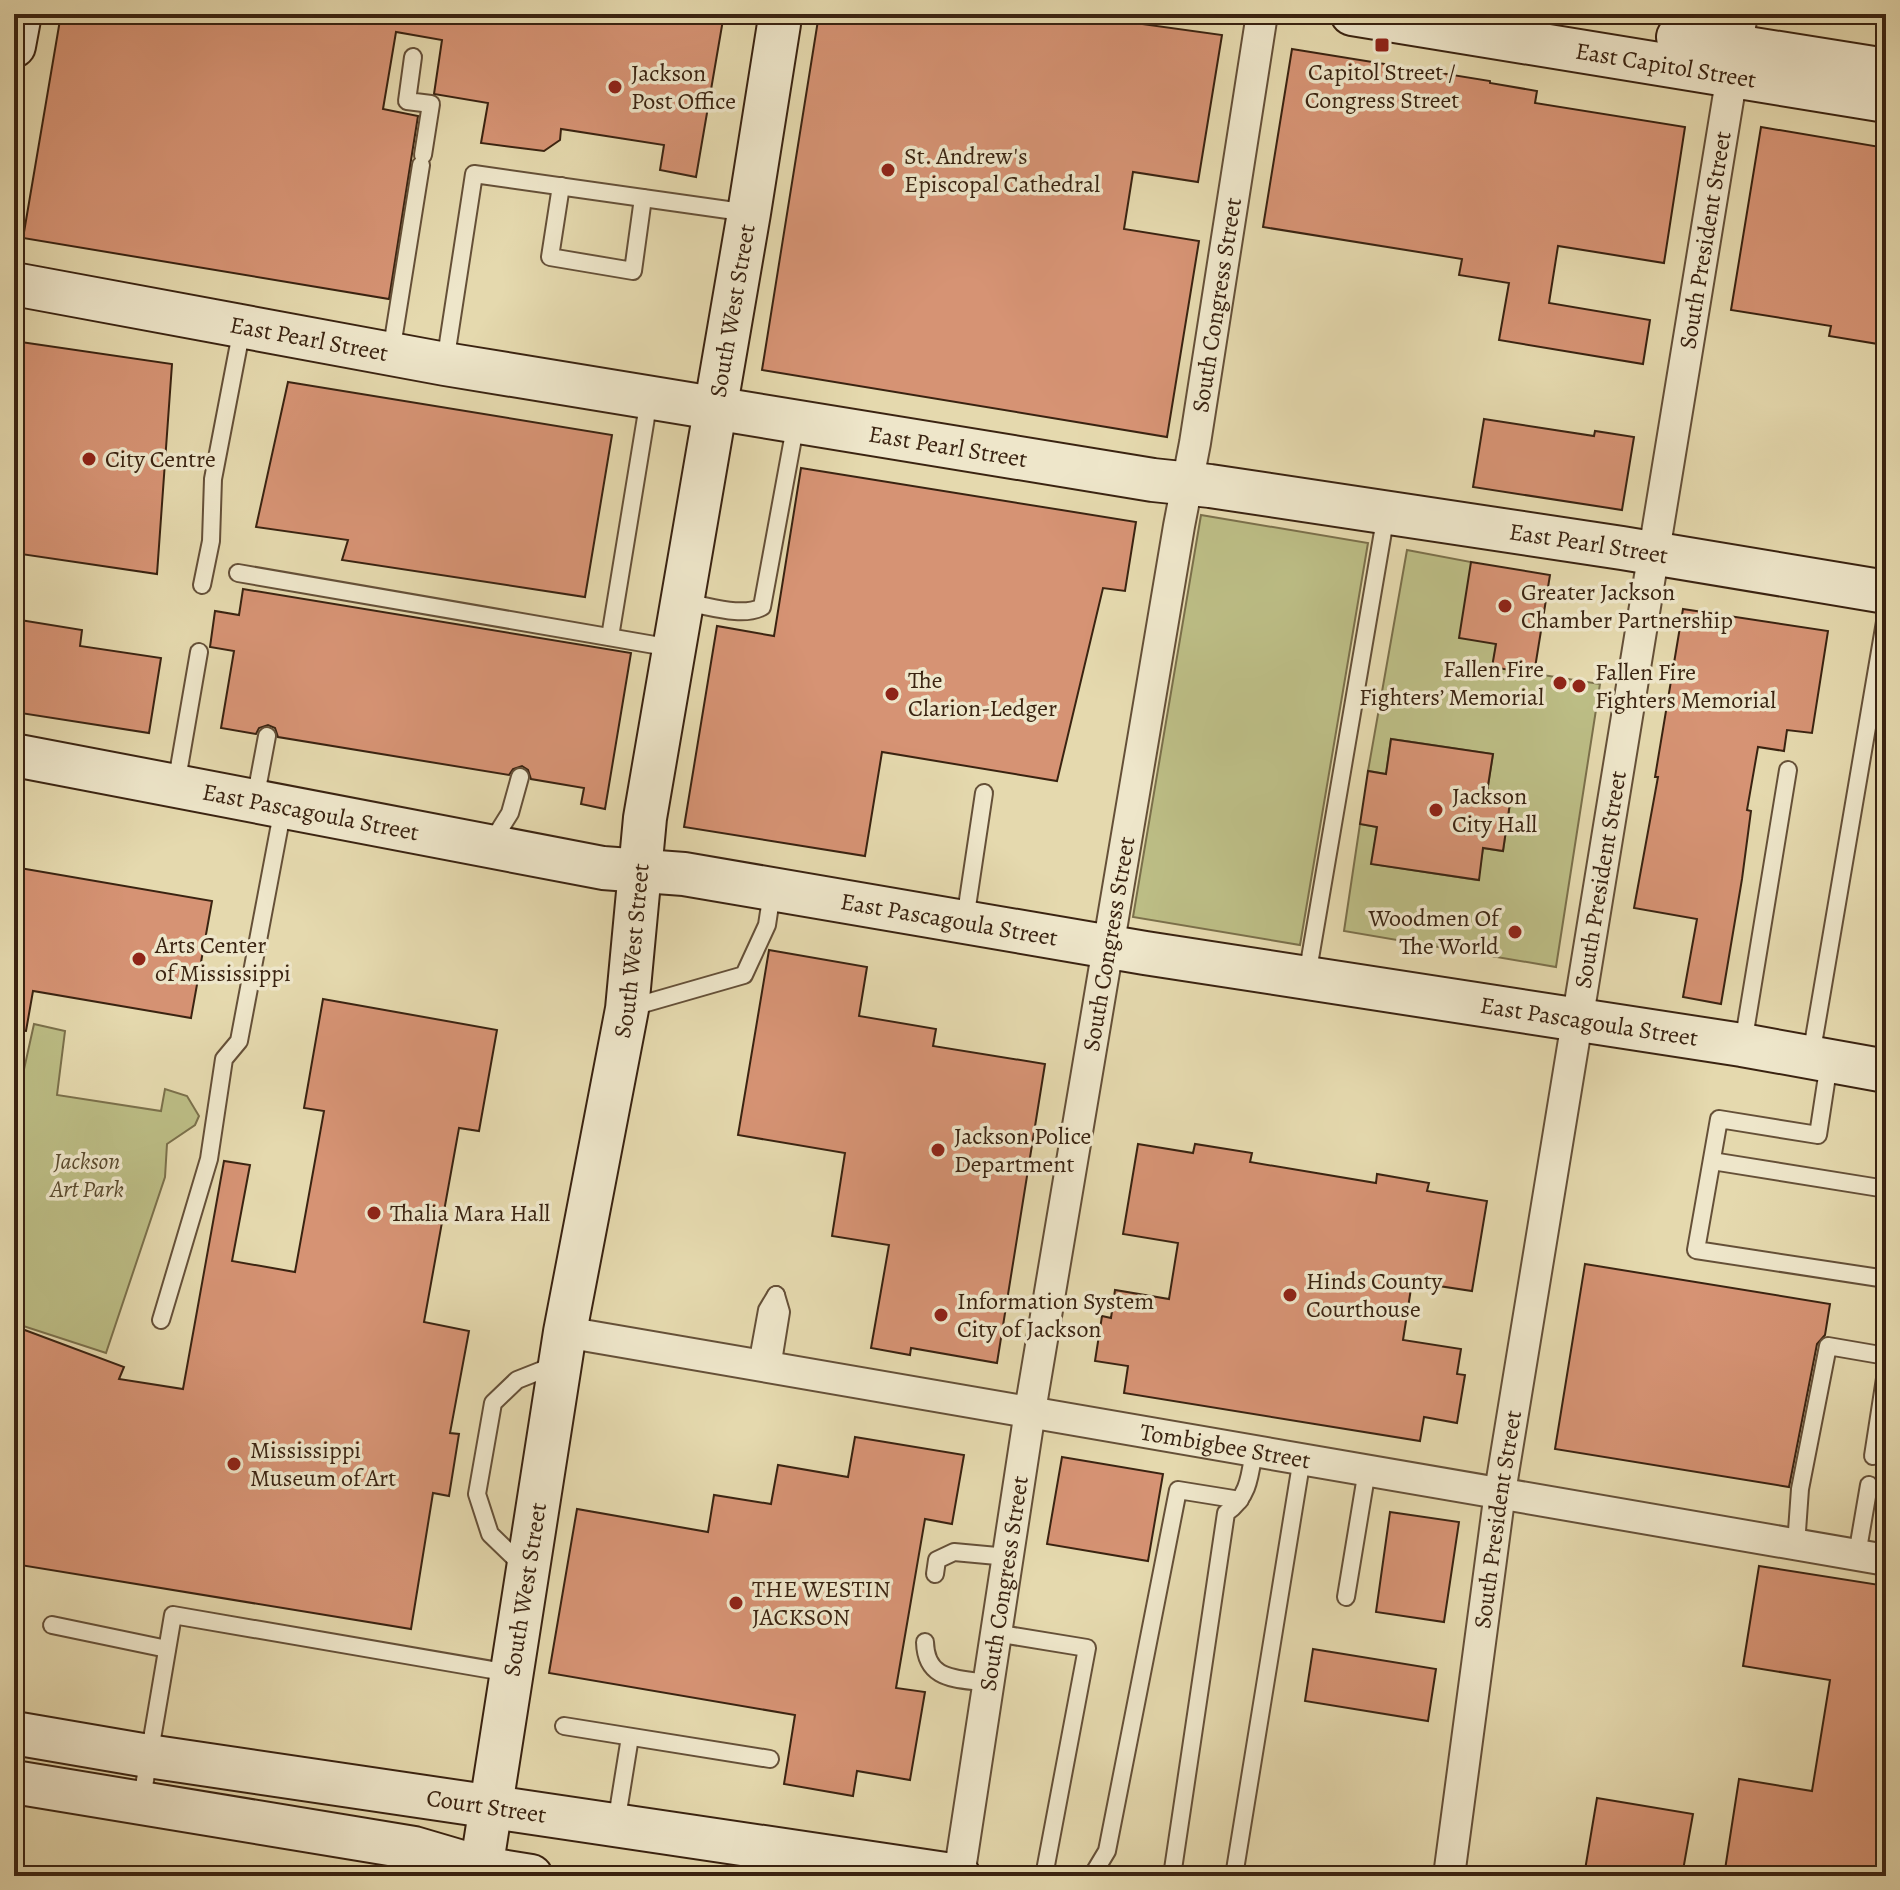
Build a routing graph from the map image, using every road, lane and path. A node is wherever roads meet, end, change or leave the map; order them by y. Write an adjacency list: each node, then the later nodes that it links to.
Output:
1 (20, 14): 7 (main road)
2 (1262, 14): 21 (street, South Congress Street)
3 (1352, 14): 6 (main road, East Capitol Street)
4 (1541, 14): 6 (main road, East Capitol Street)
5 (780, 17): 13 (main road, South West Street)
6 (1737, 45): 9 (main road, East Capitol Street); 10 (main road, East Capitol Street); 23 (street, South President Street)
7 (14, 46)
8 (413, 57): 16 (lane)
9 (1886, 70)
10 (1886, 101)
11 (561, 186): 12 (lane); 12 (lane); 17 (lane)
12 (643, 198): 13 (lane)
13 (749, 213): 19 (main road, South West Street)
14 (14, 284): 15 (main road, East Pearl Street)
15 (242, 327): 16 (main road, East Pearl Street); 25 (lane)
16 (390, 355): 17 (main road, East Pearl Street)
17 (445, 364): 18 (main road, East Pearl Street)
18 (649, 399): 19 (main road, East Pearl Street); 29 (lane)
19 (715, 409): 20 (main road, East Pearl Street); 27 (main road, South West Street)
20 (796, 420): 21 (main road, East Pearl Street); 27 (lane)
21 (1188, 483): 22 (main road, East Pearl Street); 43 (street, South Congress Street)
22 (1386, 512): 23 (main road, East Pearl Street); 44 (lane)
23 (1654, 554): 26 (main road, East Pearl Street); 46 (street, South President Street)
24 (238, 573): 29 (lane)
25 (202, 585)
26 (1886, 592)
27 (682, 602): 30 (main road, South West Street)
28 (1886, 616): 48 (lane)
29 (610, 637): 30 (lane)
30 (674, 648): 40 (main road, South West Street)
31 (199, 652): 36 (lane)
32 (267, 736): 38 (lane)
33 (14, 755): 36 (main road, East Pascagoula Street)
34 (1788, 770): 47 (lane)
35 (520, 777): 39 (lane)
36 (176, 786): 38 (main road, East Pascagoula Street)
37 (984, 793): 42 (lane)
38 (269, 804): 39 (main road, East Pascagoula Street); 53 (lane)
39 (489, 846): 40 (main road, East Pascagoula Street)
40 (641, 871): 41 (main road, East Pascagoula Street); 45 (main road, South West Street)
41 (772, 889): 42 (main road, East Pascagoula Street); 45 (lane)
42 (965, 922): 43 (main road, East Pascagoula Street)
43 (1107, 946): 44 (main road, East Pascagoula Street); 57 (street, South Congress Street)
44 (1307, 979): 46 (main road, East Pascagoula Street)
45 (627, 1009): 54 (main road, South West Street)
46 (1579, 1022): 47 (main road, East Pascagoula Street); 63 (street, South President Street)
47 (1742, 1045): 48 (main road, East Pascagoula Street)
48 (1820, 1060): 49 (main road, East Pascagoula Street); 50 (lane)
49 (1886, 1071)
50 (1712, 1161): 51 (lane); 52 (lane)
51 (1886, 1189)
52 (1886, 1279)
53 (161, 1320)
54 (562, 1348): 57 (street, Tombigbee Street); 68 (main road, South West Street); 68 (lane)
55 (1886, 1356): 65 (lane)
56 (1886, 1372): 59 (lane)
57 (1030, 1411): 58 (street, Tombigbee Street); 66 (street, South Congress Street)
58 (1254, 1450): 60 (street, Tombigbee Street); 64 (lane)
59 (1873, 1456)
60 (1302, 1458): 61 (street, Tombigbee Street); 92 (lane)
61 (1367, 1470): 63 (street, Tombigbee Street); 70 (lane)
62 (1869, 1485): 67 (lane)
63 (1500, 1492): 65 (street, Tombigbee Street); 93 (street, South President Street)
64 (1240, 1500): 90 (lane); 91 (lane)
65 (1796, 1545): 67 (street, Tombigbee Street)
66 (1008, 1557): 69 (lane); 72 (street, South Congress Street)
67 (1872, 1558)
68 (527, 1570): 75 (main road, South West Street)
69 (935, 1574)
70 (1346, 1597)
71 (52, 1625): 74 (lane)
72 (995, 1633): 76 (street, South Congress Street); 89 (lane)
73 (925, 1642): 76 (lane)
74 (167, 1649): 75 (lane); 80 (lane)
75 (510, 1673): 84 (main road, South West Street)
76 (987, 1683): 88 (street, South Congress Street)
77 (564, 1726): 79 (lane)
78 (14, 1733): 80 (main road, Court Street)
79 (630, 1737): 81 (lane); 85 (lane)
80 (148, 1756): 83 (lane); 84 (main road, Court Street)
81 (770, 1759)
82 (14, 1782): 83 (main road)
83 (141, 1804): 86 (main road)
84 (489, 1807): 85 (main road, Court Street); 86 (main road, South West Street)
85 (615, 1825): 88 (main road, Court Street)
86 (481, 1872): 87 (main road)
87 (531, 1876)
88 (959, 1876)
89 (1044, 1876)
90 (1092, 1876)
91 (1172, 1876)
92 (1234, 1876)
93 (1449, 1876)

